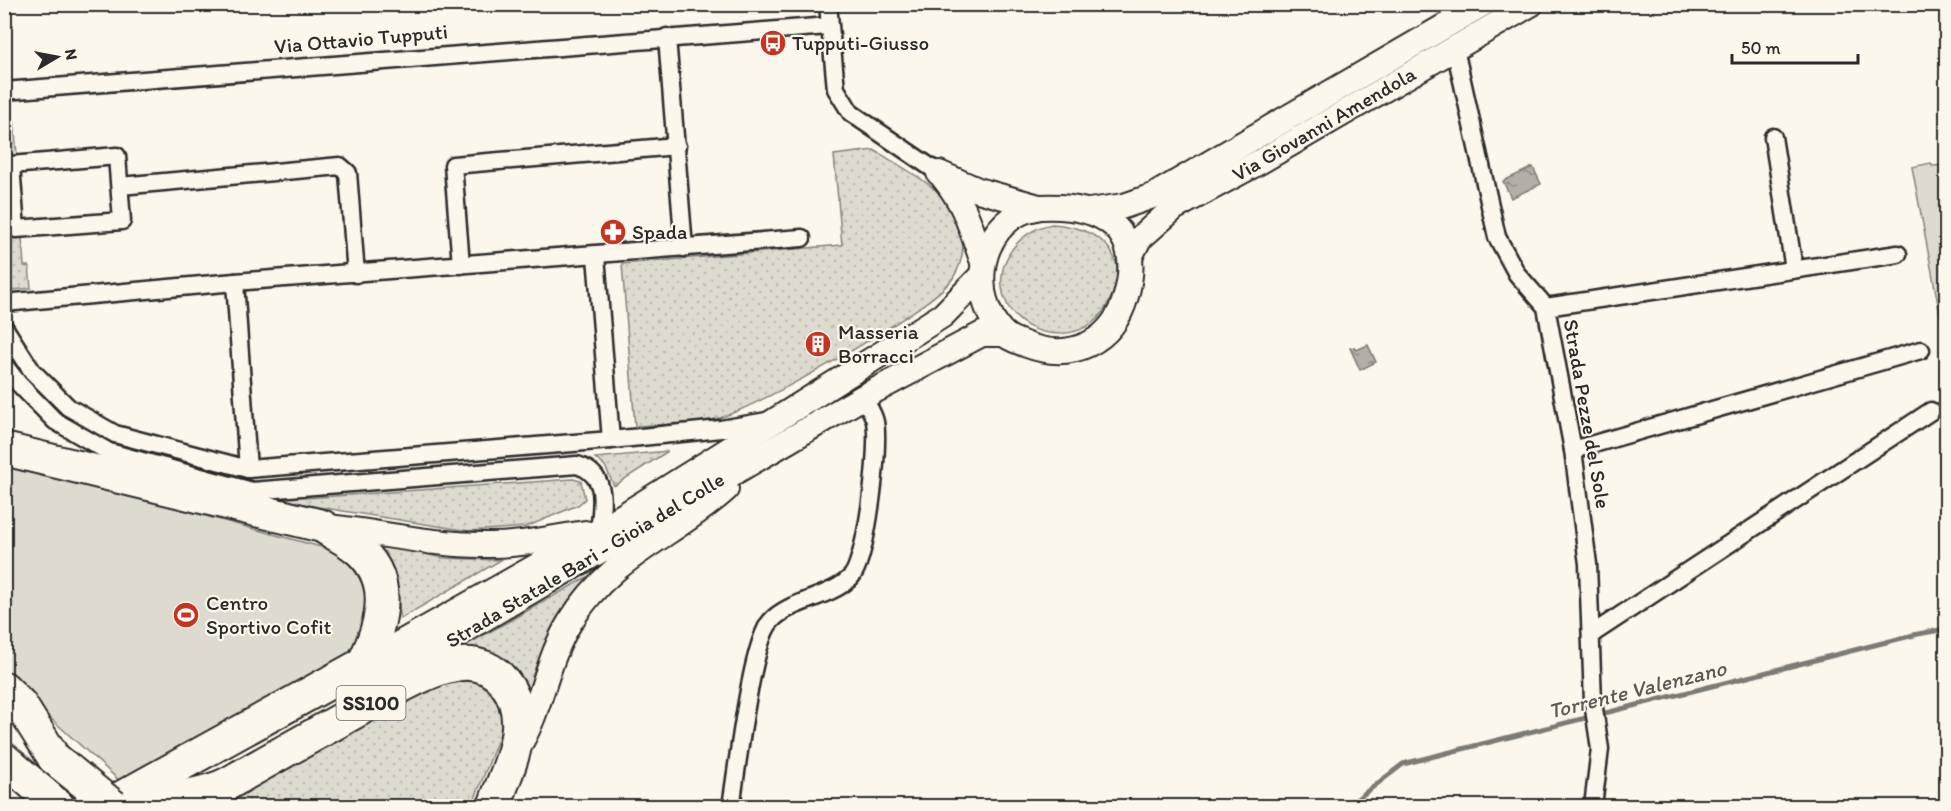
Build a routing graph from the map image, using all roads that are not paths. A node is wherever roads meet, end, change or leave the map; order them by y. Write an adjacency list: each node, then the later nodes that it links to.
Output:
1 (828, 4): 4 (street)
2 (1483, 4): 13 (main road, Via Giovanni Amendola)
3 (1531, 4): 6 (main road, Via Giovanni Amendola)
4 (829, 26): 5 (street, Via Ottavio Tupputi); 10 (street)
5 (667, 37): 7 (street, Via Ottavio Tupputi); 9 (street)
6 (1455, 49): 18 (main road, Via Giovanni Amendola); 25 (street, Strada Pezze del Sole)
7 (4, 91)
8 (1773, 137): 21 (street)
9 (677, 146): 15 (street); 19 (street)
10 (939, 173): 12 (main road); 20 (main road)
11 (120, 186): 11 (street); 22 (street)
12 (1040, 207): 13 (main road, Via Giovanni Amendola); 20 (main road, Via Giovanni Amendola)
13 (1089, 211): 18 (main road, Via Giovanni Amendola)
14 (802, 238): 15 (street)
15 (684, 248): 17 (street)
16 (1898, 254): 21 (street)
17 (596, 256): 19 (street); 33 (street)
18 (1130, 257): 27 (main road, Via Giovanni Amendola)
19 (461, 265): 22 (street)
20 (982, 269): 27 (main road); 32 (main road, Strada Statale Bari - Gioia del Colle / SS100)
21 (1794, 269): 25 (street)
22 (356, 274): 23 (street)
23 (235, 282): 24 (street); 37 (street)
24 (4, 303)
25 (1546, 307): 35 (street, Strada Pezze del Sole)
26 (4, 327): 37 (street)
27 (1004, 334): 30 (main road, Strada Statale Bari - Gioia del Colle / SS100)
28 (1921, 350): 35 (street)
29 (4, 365): 39 (street)
30 (863, 397): 36 (main road, Strada Statale Bari - Gioia del Colle / SS100); 54 (street)
31 (1931, 411): 40 (street)
32 (779, 418): 33 (street); 39 (main road, Strada Statale Bari - Gioia del Colle / SS100)
33 (611, 440): 37 (street)
34 (4, 449): 38 (highway)
35 (1573, 450): 40 (street, Strada Pezze del Sole)
36 (766, 453): 44 (main road); 48 (main road, Strada Statale Bari - Gioia del Colle / SS100)
37 (248, 469)
38 (322, 526): 39 (main road); 41 (highway, SS100)
39 (599, 531): 41 (main road, Strada Statale Bari - Gioia del Colle / SS100)
40 (1592, 634): 55 (street, Strada Pezze del Sole)
41 (363, 664): 51 (highway, SS100)
42 (4, 688): 45 (highway)
43 (4, 712): 45 (highway)
44 (512, 757): 48 (highway, SS100); 53 (highway)
45 (54, 758): 52 (highway, bridge)
46 (4, 759): 50 (highway)
47 (4, 785): 49 (highway)
48 (163, 802)
49 (28, 807)
50 (58, 807)
51 (106, 807)
52 (113, 807)
53 (494, 807)
54 (731, 807)
55 (1593, 807)

